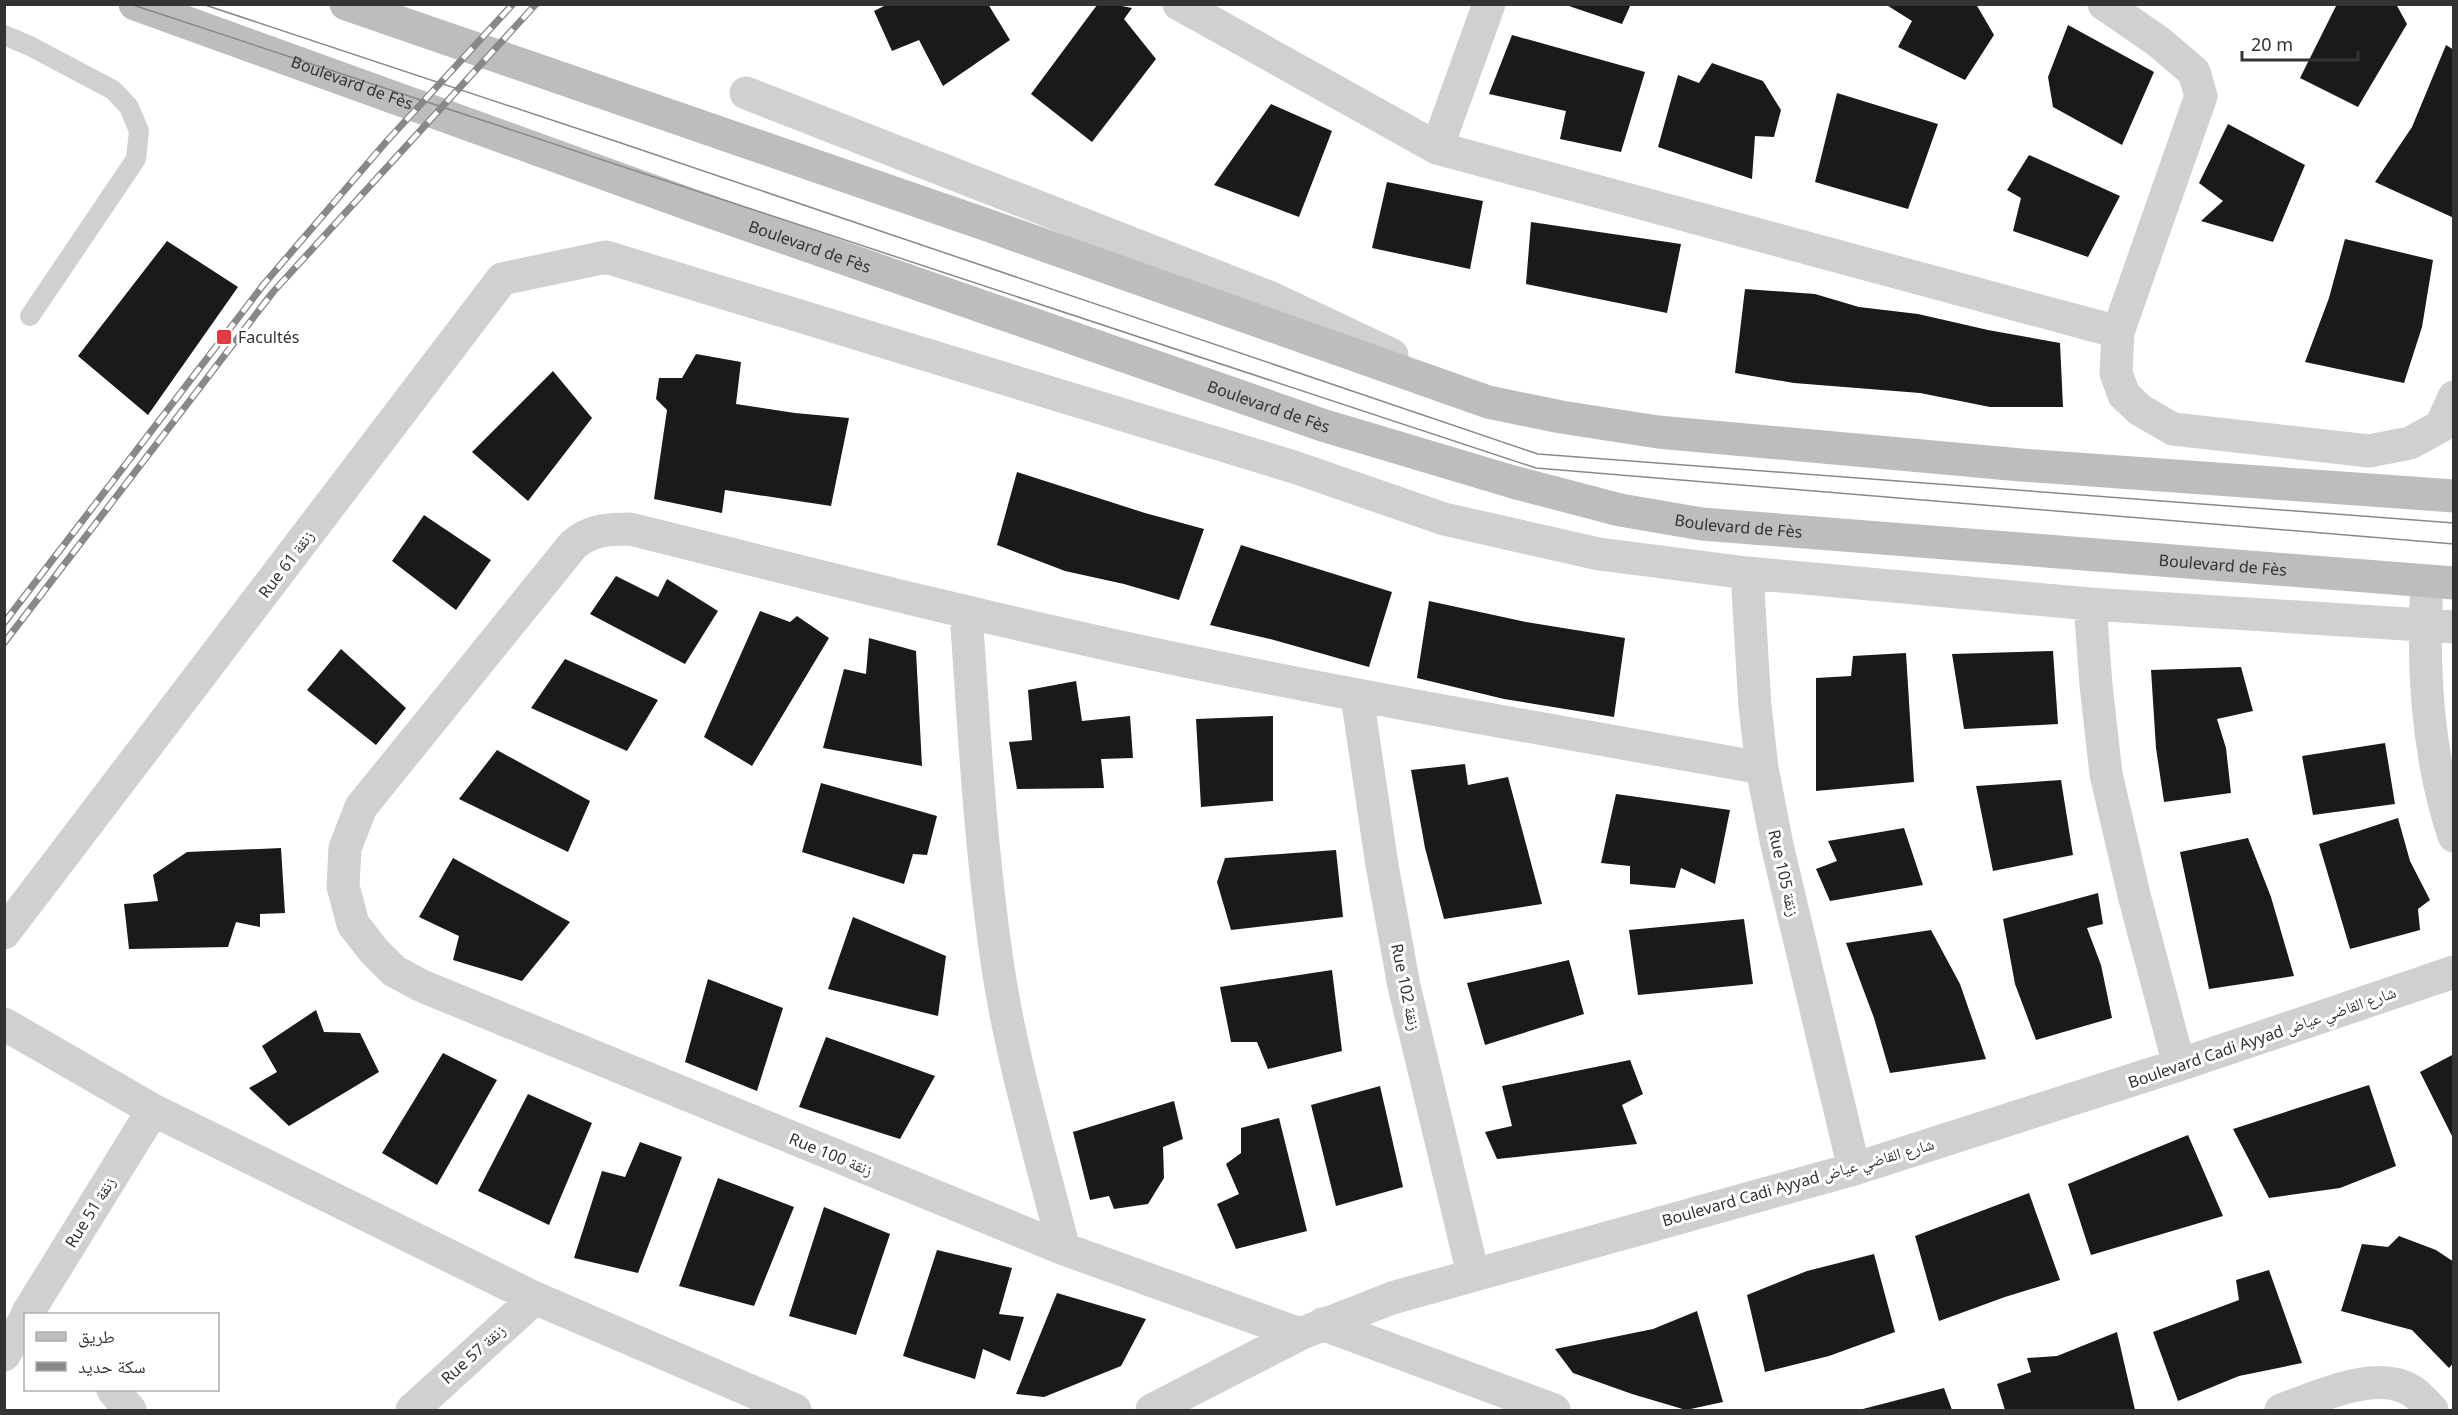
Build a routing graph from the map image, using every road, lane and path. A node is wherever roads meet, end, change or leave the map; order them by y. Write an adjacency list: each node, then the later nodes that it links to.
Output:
1 (135, 4): 15 (street, Boulevard de Fès)
2 (346, 4): 12 (street)
3 (1179, 4): 8 (street)
4 (1489, 4): 8 (street)
5 (2104, 4): 10 (street)
6 (4, 35): 9 (lane)
7 (746, 93): 12 (street)
8 (1437, 148): 10 (street)
9 (30, 316)
10 (2118, 332): 11 (street)
11 (2454, 397)
12 (1488, 402): 13 (street)
13 (2454, 496)
14 (1747, 573): 16 (street); 20 (street, Rue 105 زنقة); 22 (street, Rue 61 زنقة)
15 (2440, 583): 18 (street)
16 (2090, 604): 18 (street); 25 (street)
17 (966, 612): 19 (street, Rue 100 زنقة); 28 (street); 28 (street, Rue 100 زنقة)
18 (2439, 626): 21 (street)
19 (1357, 696): 20 (street, Rue 100 زنقة); 29 (street, Rue 102 زنقة)
20 (1762, 768): 27 (street, Rue 105 زنقة)
21 (2454, 836)
22 (4, 933)
23 (2454, 972): 25 (street, Boulevard Cadi Ayyad شارع القاضي عياض)
24 (4, 1024): 26 (street)
25 (2179, 1065): 27 (street, Boulevard Cadi Ayyad شارع القاضي عياض)
26 (153, 1110): 30 (street); 31 (street, Rue 51 زنقة)
27 (1854, 1169): 29 (street, Boulevard Cadi Ayyad شارع القاضي عياض)
28 (1064, 1249): 33 (street, Rue 100 زنقة)
29 (1473, 1274): 33 (street, Boulevard Cadi Ayyad شارع القاضي عياض)
30 (535, 1298): 36 (street); 38 (street, Rue 57 زنقة)
31 (36, 1311)
32 (24, 1327): 34 (street, Rue 51 زنقة)
33 (1311, 1329): 39 (street, Boulevard Cadi Ayyad شارع القاضي عياض); 40 (street, Rue 100 زنقة)
34 (4, 1354)
35 (115, 1391): 37 (street)
36 (786, 1409)
37 (130, 1410)
38 (412, 1410)
39 (1152, 1410)
40 (1554, 1410)
41 (2281, 1410): 42 (street)
42 (2432, 1410)

